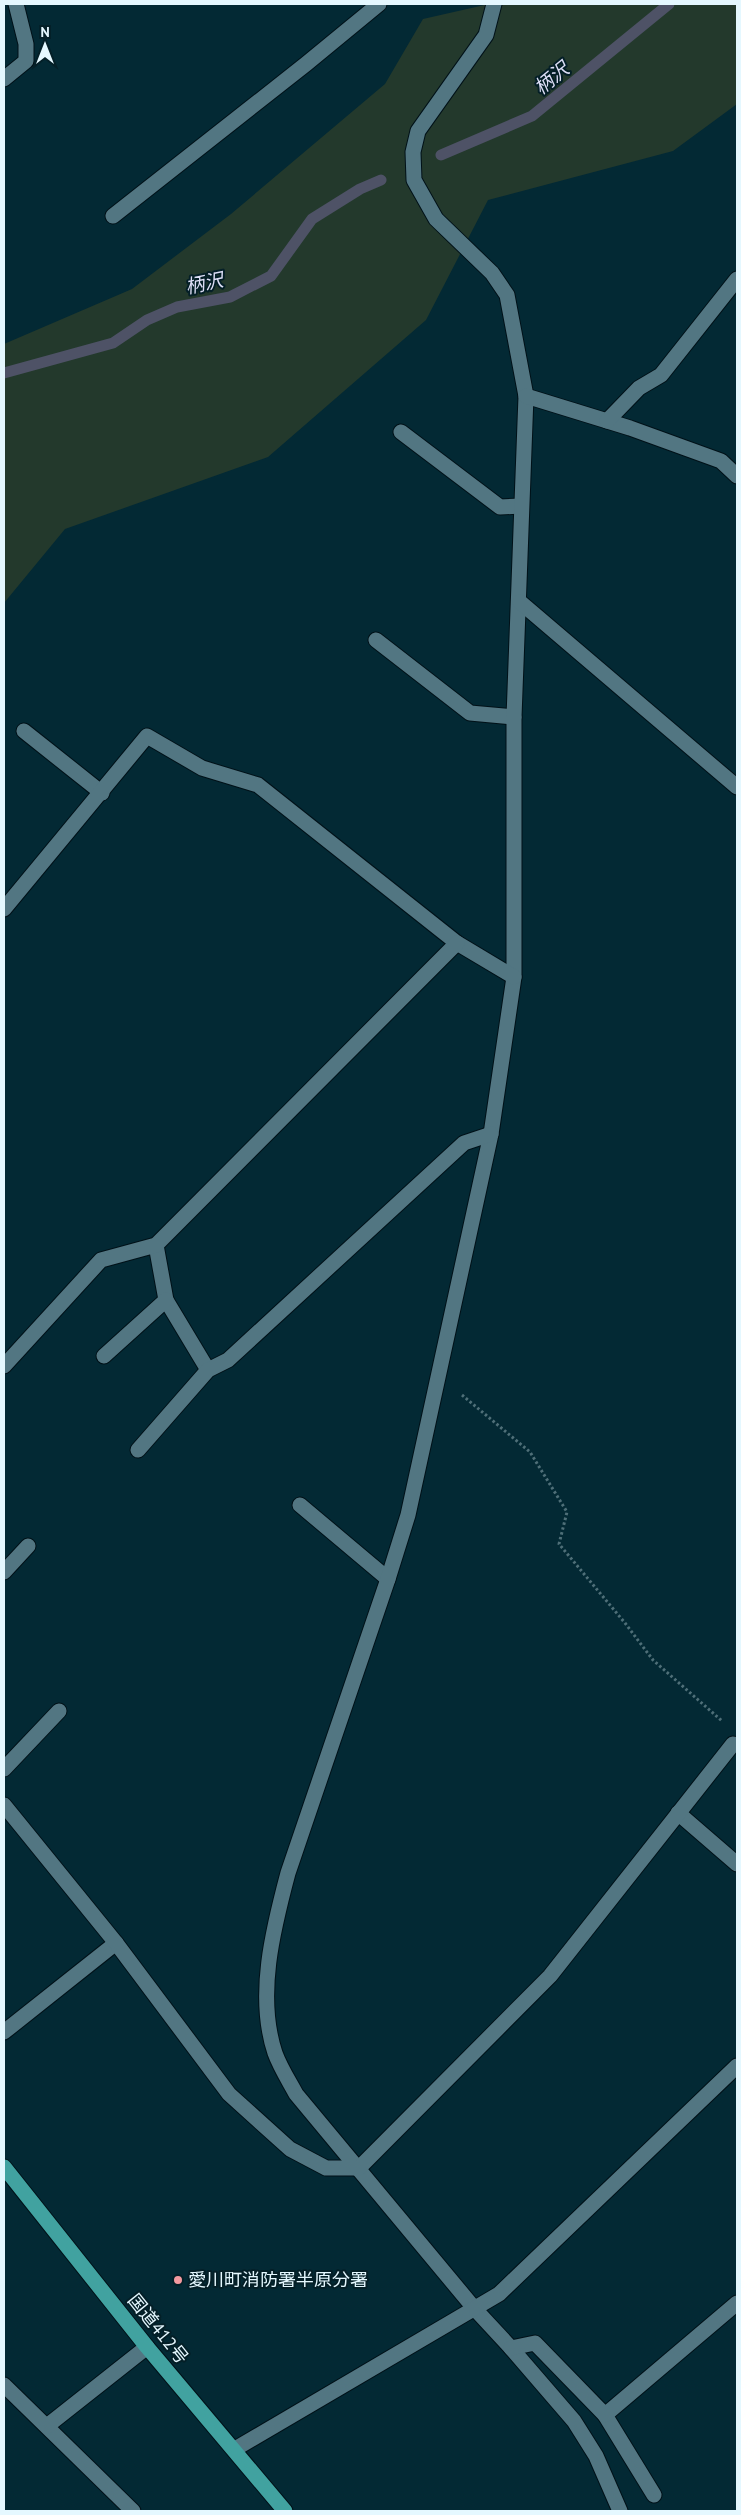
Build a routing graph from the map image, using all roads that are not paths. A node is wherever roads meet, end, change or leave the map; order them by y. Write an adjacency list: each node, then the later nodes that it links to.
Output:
1 (16, 4): 4 (street)
2 (379, 4): 5 (street)
3 (494, 4): 7 (street)
4 (4, 79)
5 (113, 216)
6 (737, 279): 8 (street)
7 (526, 396): 8 (street); 11 (street)
8 (606, 421): 10 (street)
9 (401, 432): 11 (street)
10 (737, 476)
11 (521, 506): 12 (street)
12 (520, 602): 14 (street); 16 (street)
13 (376, 640): 14 (street)
14 (514, 718): 20 (street)
15 (24, 731): 17 (street)
16 (737, 787)
17 (102, 793): 18 (street); 19 (street)
18 (4, 909)
19 (457, 943): 20 (street); 22 (street)
20 (514, 977): 21 (street)
21 (490, 1134): 26 (street); 31 (street)
22 (156, 1245): 23 (street); 25 (street)
23 (166, 1300): 24 (street); 26 (street)
24 (104, 1356)
25 (4, 1366)
26 (208, 1370): 27 (street)
27 (138, 1450)
28 (300, 1505): 31 (street)
29 (28, 1546): 30 (street)
30 (4, 1572)
31 (388, 1580): 42 (street)
32 (59, 1711): 34 (street)
33 (737, 1745): 36 (street)
34 (4, 1769)
35 (4, 1805): 38 (street)
36 (678, 1813): 37 (street); 42 (street)
37 (737, 1864)
38 (116, 1943): 39 (street); 42 (street)
39 (4, 2032)
40 (737, 2066): 44 (street)
41 (4, 2167): 45 (highway, 国道412号)
42 (358, 2168): 44 (street)
43 (737, 2303): 48 (street)
44 (474, 2308): 46 (street); 50 (street)
45 (148, 2347): 49 (street); 50 (highway, 国道412号)
46 (511, 2348): 48 (street); 54 (street)
47 (6, 2392): 49 (street)
48 (605, 2415): 51 (street)
49 (48, 2426): 52 (street)
50 (235, 2449): 53 (highway, 国道412号)
51 (654, 2496)
52 (133, 2511)
53 (285, 2511)
54 (620, 2511)

